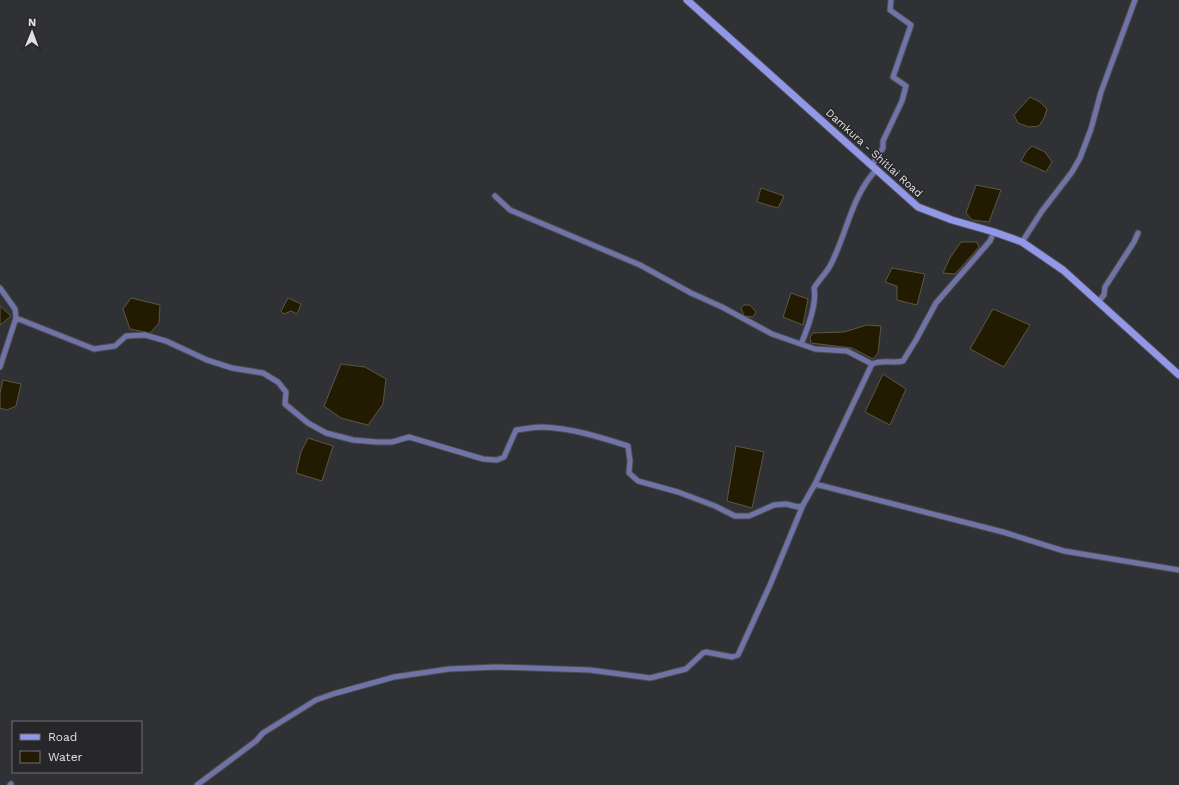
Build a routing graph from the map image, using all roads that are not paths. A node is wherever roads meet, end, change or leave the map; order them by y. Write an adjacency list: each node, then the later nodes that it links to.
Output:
1 (687, 0): 4 (street, Damkura - Shitlai Road)
2 (891, 0): 4 (street)
3 (1136, 0): 8 (street)
4 (874, 167): 6 (street, Damkura - Shitlai Road); 12 (street)
5 (495, 196): 12 (street)
6 (994, 232): 8 (street, Damkura - Shitlai Road); 13 (street)
7 (1138, 233): 10 (street)
8 (1022, 242): 10 (street, Damkura - Shitlai Road)
9 (0, 288): 11 (street)
10 (1098, 302): 15 (street, Damkura - Shitlai Road)
11 (16, 318): 14 (street); 17 (street)
12 (801, 344): 13 (street)
13 (872, 364): 16 (street)
14 (0, 366)
15 (1179, 374)
16 (815, 484): 17 (street); 18 (street)
17 (803, 505): 19 (street)
18 (1179, 570)
19 (197, 785)

